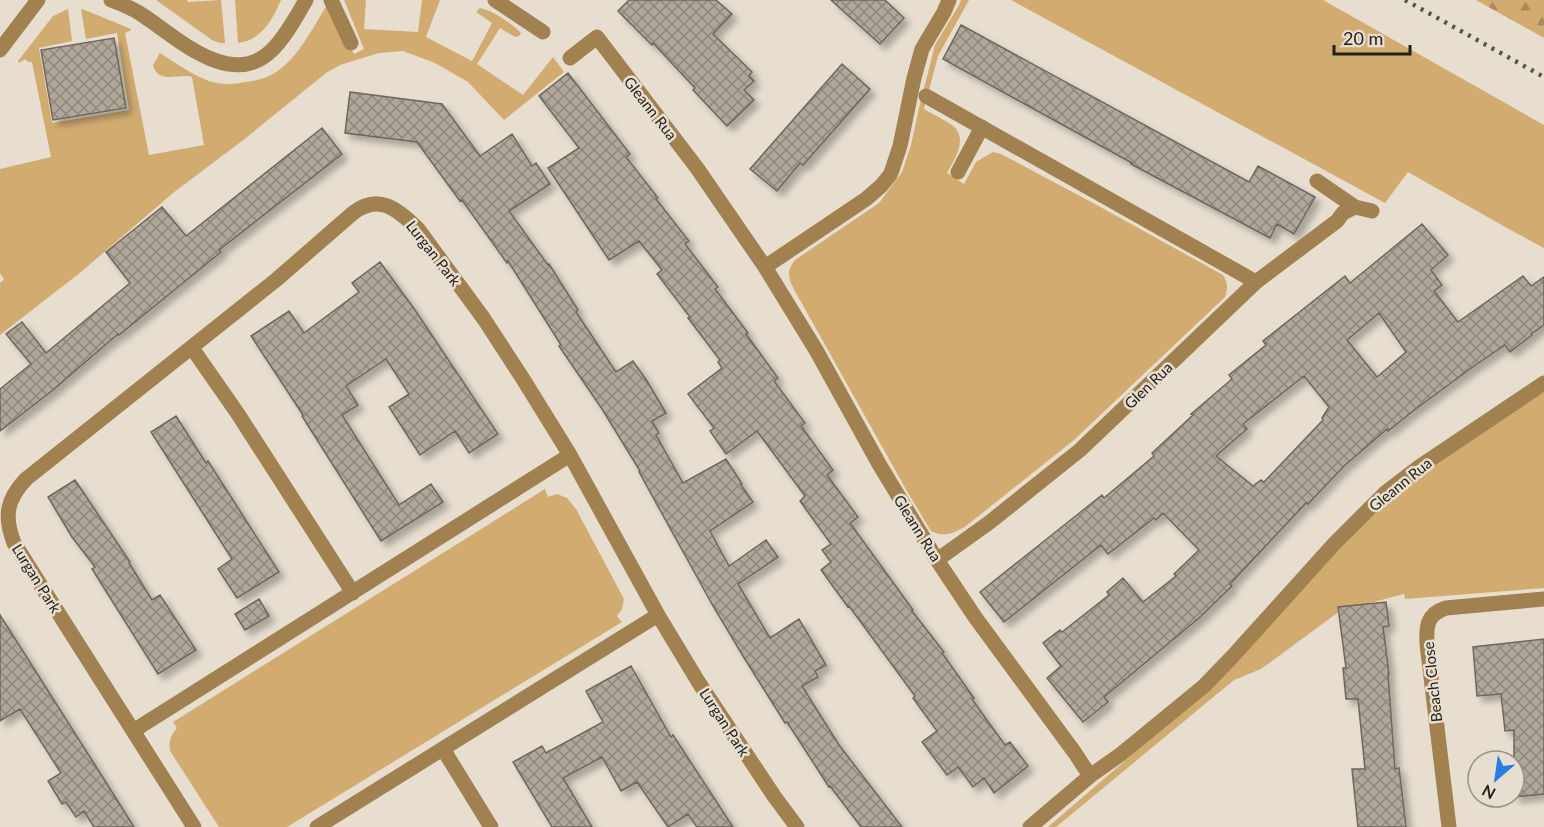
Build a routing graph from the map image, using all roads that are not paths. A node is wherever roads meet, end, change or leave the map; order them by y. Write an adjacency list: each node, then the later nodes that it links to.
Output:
1 (38, 0): 9 (street)
2 (111, 0): 3 (street)
3 (306, 0)
4 (331, 0): 8 (street)
5 (495, 0): 7 (street)
6 (949, 0): 17 (street)
7 (543, 32)
8 (351, 43)
9 (0, 50)
10 (570, 58): 17 (street, Gleann Rua)
11 (927, 96): 12 (street)
12 (982, 127): 13 (street); 18 (street)
13 (958, 172)
14 (1317, 181): 15 (street)
15 (1355, 207): 16 (street); 18 (street, Glen Rua)
16 (1372, 211)
17 (765, 267): 22 (street, Gleann Rua)
18 (1256, 282): 22 (street, Glen Rua)
19 (192, 348): 21 (street, Lurgan Park); 23 (street); 26 (street, Lurgan Park)
20 (1544, 383): 28 (street, Gleann Rua)
21 (570, 455): 23 (street); 25 (street, Lurgan Park)
22 (937, 560): 28 (street, Gleann Rua)
23 (352, 593): 26 (street)
24 (1544, 598): 34 (street, Beach Close)
25 (658, 615): 27 (street); 32 (street, Lurgan Park)
26 (133, 731): 29 (street, Lurgan Park)
27 (443, 749): 30 (street); 31 (street)
28 (1090, 776): 33 (street, Gleann Rua)
29 (194, 827)
30 (317, 827)
31 (491, 827)
32 (797, 827)
33 (1029, 827)
34 (1449, 827)

